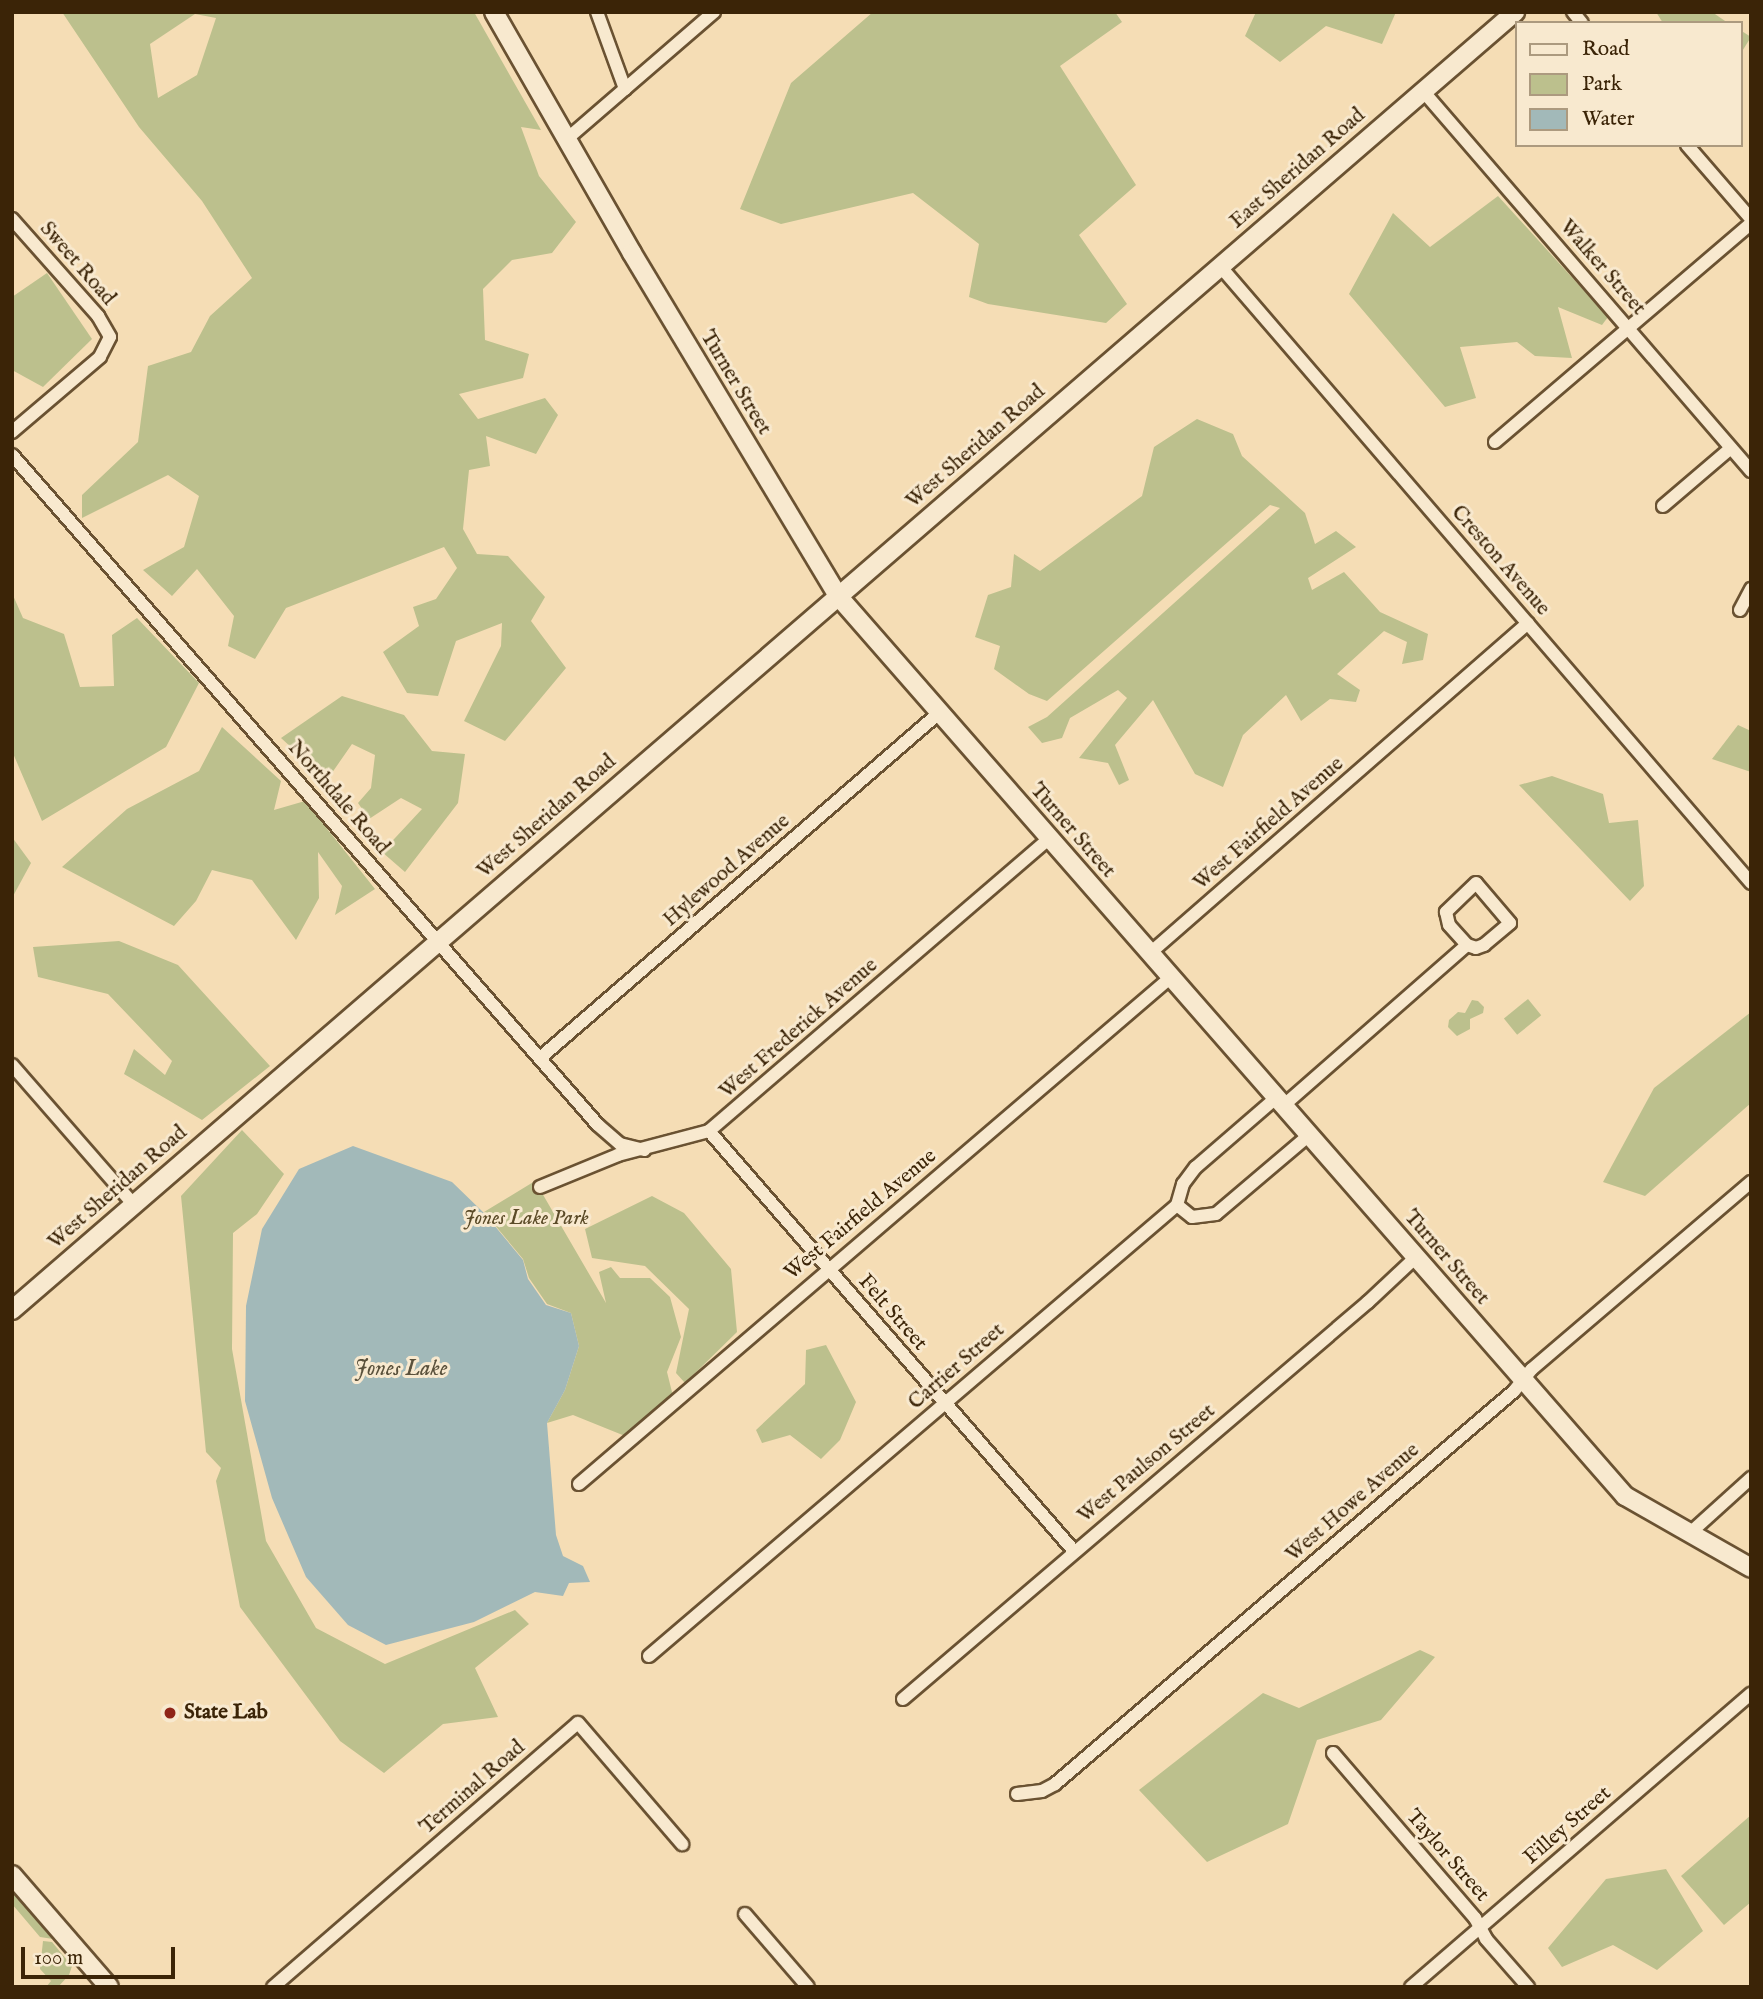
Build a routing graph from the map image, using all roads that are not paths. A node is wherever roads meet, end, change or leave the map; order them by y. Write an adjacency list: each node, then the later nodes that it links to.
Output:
1 (494, 12): 7 (street, Turner Street)
2 (597, 12): 5 (street)
3 (714, 12): 5 (street)
4 (1515, 12): 6 (street, East Sheridan Road)
5 (625, 89): 7 (street)
6 (1423, 91): 11 (street, East Sheridan Road); 12 (street, Walker Street)
7 (568, 138): 21 (street, Turner Street)
8 (1689, 147): 10 (street)
9 (12, 219): 14 (street, Sweet Road)
10 (1751, 221): 12 (street)
11 (1220, 266): 13 (street, East Sheridan Road); 23 (street, Creston Avenue)
12 (1629, 329): 15 (street); 16 (street, Walker Street)
13 (1111, 359): 21 (street, West Sheridan Road)
14 (12, 432)
15 (1495, 442)
16 (1731, 448): 18 (street, Walker Street); 19 (street)
17 (12, 455): 27 (street, Northdale Road)
18 (1751, 471)
19 (1662, 506)
20 (1751, 589): 22 (street)
21 (838, 596): 24 (street, Turner Street); 27 (street, West Sheridan Road)
22 (1740, 610)
23 (1528, 623): 26 (street, Creston Avenue); 29 (street, West Fairfield Avenue)
24 (939, 713): 25 (street, Turner Street); 31 (street, Hylewood Avenue)
25 (1049, 839): 29 (street, Turner Street); 34 (street, West Frederick Avenue)
26 (1751, 883)
27 (438, 942): 31 (street, Northdale Road); 39 (street, West Sheridan Road)
28 (1466, 945): 28 (street); 33 (street, Carrier Street)
29 (1149, 954): 30 (street, Turner Street)
30 (1170, 978): 33 (street, Turner Street); 42 (street, West Fairfield Avenue)
31 (540, 1058): 36 (street, Northdale Road)
32 (12, 1065): 39 (street)
33 (1280, 1102): 35 (street, Turner Street); 40 (street, Carrier Street)
34 (709, 1131): 36 (street, West Frederick Avenue); 42 (street, Felt Street)
35 (1309, 1135): 40 (street); 41 (street, Turner Street)
36 (645, 1150): 38 (street, West Frederick Avenue)
37 (1751, 1182): 44 (street, West Howe Avenue)
38 (540, 1187)
39 (134, 1205): 43 (street, West Sheridan Road)
40 (1177, 1205): 45 (street, Carrier Street)
41 (1415, 1258): 44 (street, Turner Street); 49 (street, West Paulson Street)
42 (828, 1269): 45 (street, Felt Street); 47 (street, West Fairfield Avenue)
43 (12, 1310)
44 (1523, 1381): 48 (street, Turner Street); 55 (street, West Howe Avenue)
45 (946, 1403): 49 (street, Felt Street); 51 (street, Carrier Street)
46 (1751, 1478): 48 (street)
47 (579, 1484)
48 (1689, 1534): 50 (street, Turner Street)
49 (1074, 1551): 53 (street, West Paulson Street)
50 (1751, 1567)
51 (649, 1656)
52 (1751, 1694): 59 (street, Filley Street)
53 (903, 1699)
54 (1333, 1753): 59 (street, Taylor Street)
55 (1017, 1794)
56 (682, 1844): 61 (street, Terminal Road)
57 (12, 1875): 60 (street)
58 (746, 1914): 62 (street)
59 (1480, 1927): 63 (street, Filley Street); 64 (street, Taylor Street)
60 (109, 1987)
61 (273, 1987)
62 (808, 1987)
63 (1411, 1987)
64 (1528, 1987)

